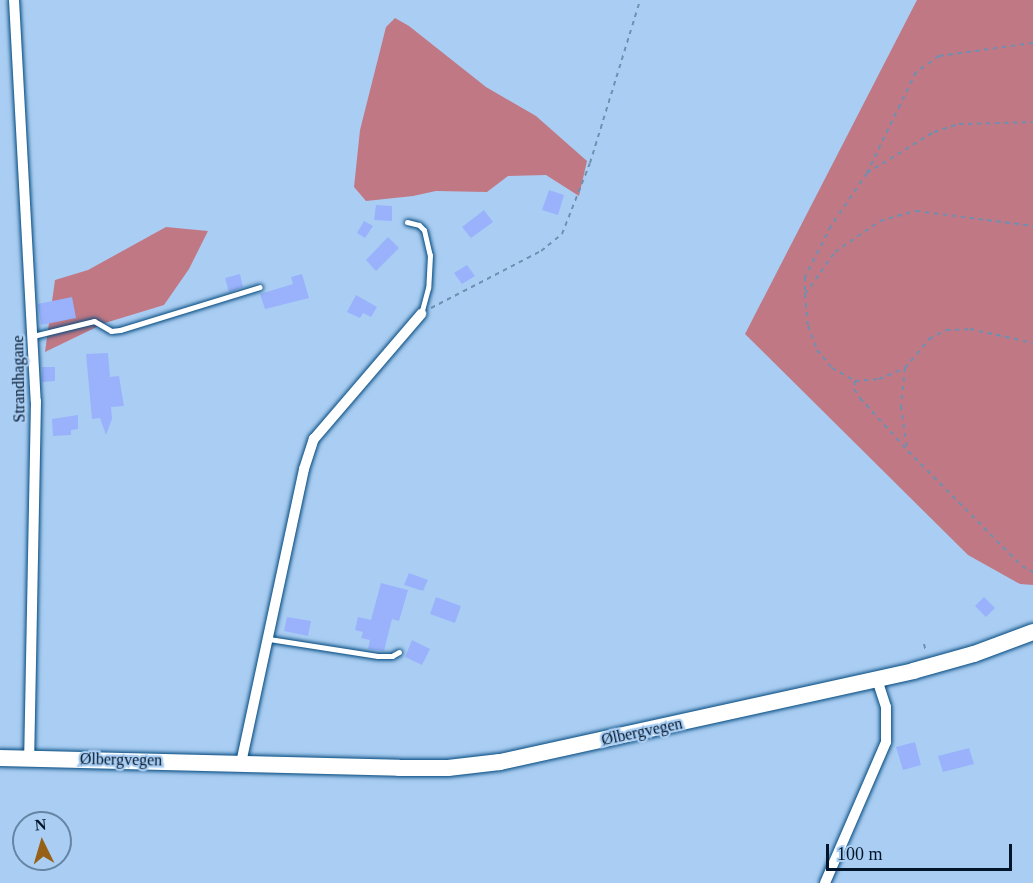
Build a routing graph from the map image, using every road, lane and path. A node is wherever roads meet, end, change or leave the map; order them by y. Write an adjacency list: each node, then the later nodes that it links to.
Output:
1 (14, 0): 11 (street, Strandhagane)
2 (640, 0): 10 (path)
3 (1033, 43): 5 (path)
4 (1033, 122): 5 (path)
5 (867, 173): 9 (path)
6 (407, 222): 10 (lane)
7 (1033, 226): 9 (path)
8 (260, 287): 11 (lane)
9 (805, 294): 14 (path)
10 (421, 314): 18 (street)
11 (33, 336): 22 (street, Strandhagane)
12 (1033, 343): 13 (path)
13 (904, 369): 14 (path); 15 (path)
14 (855, 381): 15 (path)
15 (908, 452): 16 (path)
16 (1033, 572)
17 (1033, 632): 20 (main road, Ølbergvegen)
18 (268, 639): 19 (lane); 23 (street)
19 (399, 652)
20 (877, 680): 23 (main road, Ølbergvegen); 24 (street)
21 (0, 758): 22 (main road, Ølbergvegen)
22 (29, 758): 23 (main road, Ølbergvegen)
23 (241, 764)
24 (825, 883)

